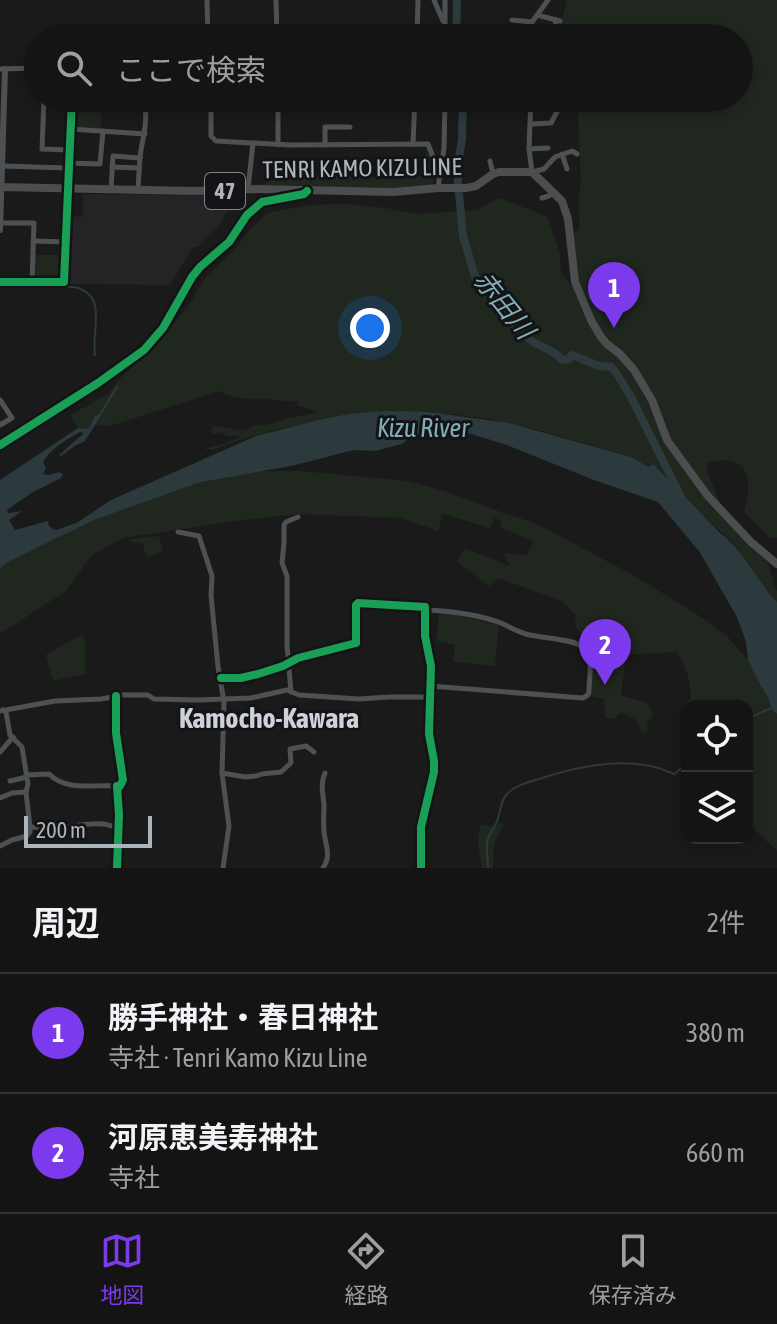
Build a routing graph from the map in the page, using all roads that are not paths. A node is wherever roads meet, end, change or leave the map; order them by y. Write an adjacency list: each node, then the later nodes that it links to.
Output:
1 (207, 0): 10 (street)
2 (276, 0): 11 (street)
3 (418, 0): 12 (street)
4 (434, 0): 13 (street)
5 (445, 0): 13 (street)
6 (548, 0): 7 (street)
7 (537, 15): 9 (street); 14 (street)
8 (512, 20): 9 (street)
9 (532, 22)
10 (208, 24)
11 (274, 24)
12 (417, 24)
13 (445, 24)
14 (558, 24)
15 (24, 68): 16 (street)
16 (2, 69): 42 (street)
17 (43, 112): 37 (street)
18 (71, 112): 28 (street)
19 (147, 112): 30 (street)
20 (211, 112): 31 (street)
21 (278, 112): 33 (street)
22 (414, 112): 32 (street)
23 (445, 112): 47 (street)
24 (531, 112): 26 (street)
25 (557, 112): 26 (street)
26 (531, 124): 36 (street)
27 (350, 127): 34 (street)
28 (70, 129): 29 (street); 37 (street)
29 (103, 131): 30 (street); 43 (street)
30 (145, 134): 40 (street)
31 (253, 143): 33 (street); 55 (street)
32 (413, 144): 34 (street); 47 (street)
33 (278, 145): 34 (street)
34 (325, 145)
35 (548, 148): 36 (street)
36 (529, 149): 48 (street)
37 (69, 150): 43 (street)
38 (562, 154): 39 (street); 46 (street); 48 (street)
39 (577, 154)
40 (140, 158): 44 (street); 45 (street)
41 (490, 161): 49 (street)
42 (2, 166): 43 (street); 50 (street)
43 (68, 166): 51 (street)
44 (112, 167): 45 (street); 53 (street)
45 (140, 168): 54 (street)
46 (567, 169)
47 (439, 172): 52 (street)
48 (532, 172): 49 (main road, TENRI KAMO KIZU LINE / 47); 57 (main road)
49 (493, 174): 52 (main road, TENRI KAMO KIZU LINE / 47)
50 (1, 187): 51 (main road, TENRI KAMO KIZU LINE / 47); 59 (street)
51 (67, 188): 53 (main road, TENRI KAMO KIZU LINE / 47); 62 (street)
52 (438, 188): 56 (main road, TENRI KAMO KIZU LINE / 47)
53 (111, 189): 54 (main road, TENRI KAMO KIZU LINE / 47)
54 (138, 189): 55 (main road, TENRI KAMO KIZU LINE / 47)
55 (248, 189): 56 (main road, TENRI KAMO KIZU LINE / 47)
56 (307, 191): 67 (street)
57 (554, 191): 58 (street); 70 (main road)
58 (542, 198)
59 (0, 223): 60 (street); 61 (street)
60 (0, 230)
61 (33, 241): 62 (street); 64 (street)
62 (65, 242): 64 (street)
63 (0, 282): 64 (street)
64 (32, 282)
65 (0, 400): 66 (street)
66 (0, 425)
67 (0, 445)
68 (298, 517): 72 (street)
69 (178, 532): 73 (street)
70 (777, 564)
71 (426, 610): 72 (street); 74 (street); 74 (street)
72 (288, 663): 73 (street); 75 (street)
73 (221, 678): 78 (street)
74 (430, 686): 77 (street)
75 (291, 692): 77 (street); 78 (street)
76 (116, 696): 78 (street); 79 (street); 87 (street)
77 (430, 697): 96 (street)
78 (224, 699): 83 (street)
79 (2, 710): 80 (street)
80 (13, 737): 81 (street); 85 (street)
81 (0, 752)
82 (314, 752): 83 (street)
83 (222, 773): 94 (street)
84 (325, 773): 95 (street)
85 (26, 776): 86 (street); 87 (street); 88 (street)
86 (10, 781)
87 (117, 786): 91 (street)
88 (26, 792): 89 (street); 90 (street)
89 (0, 798)
90 (30, 827): 91 (street); 92 (street)
91 (117, 828): 93 (street)
92 (0, 846)
93 (117, 868)
94 (223, 868)
95 (323, 868)
96 (421, 868)

